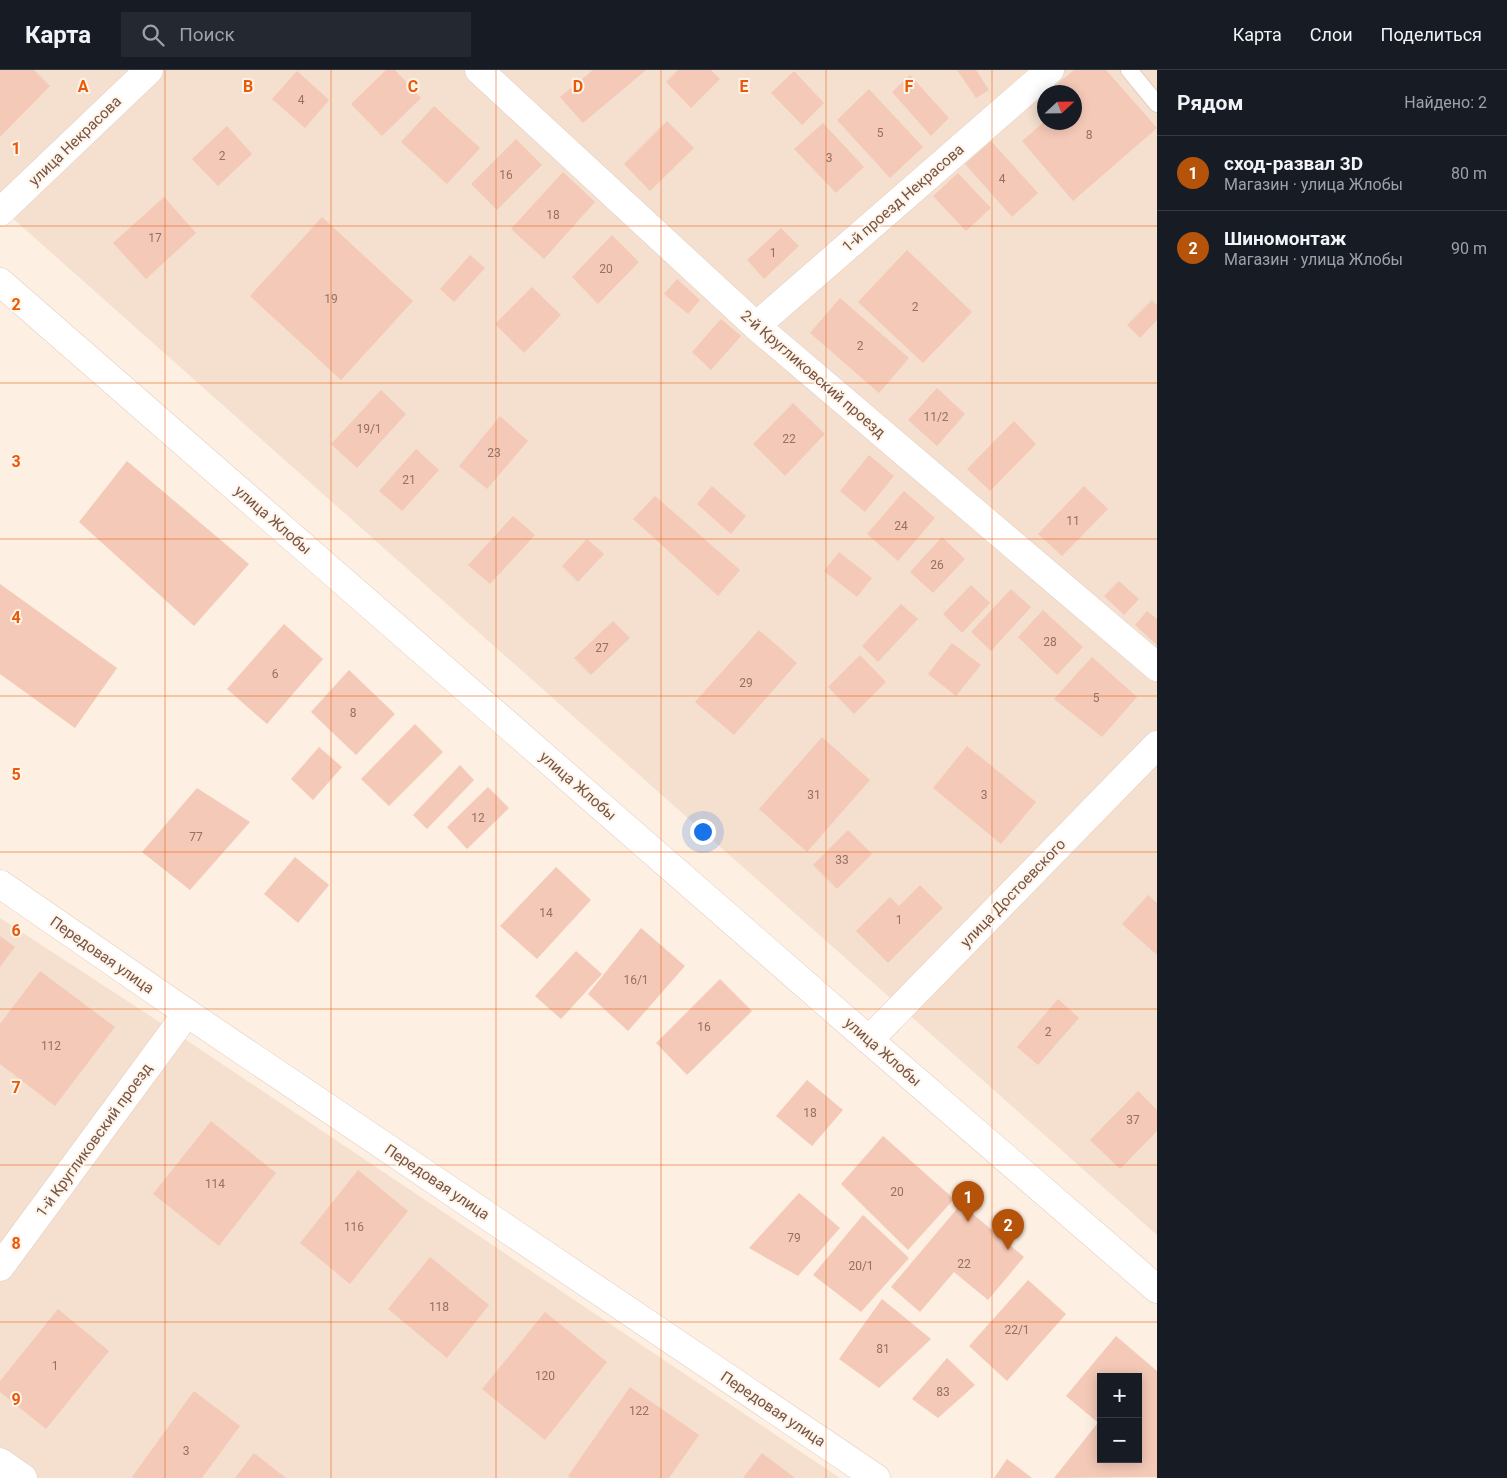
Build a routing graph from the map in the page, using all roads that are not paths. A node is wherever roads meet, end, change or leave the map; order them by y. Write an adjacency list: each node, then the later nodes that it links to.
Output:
1 (149, 70): 6 (street, улица Некрасова)
2 (479, 70): 8 (street, 2-й Кругликовский проезд)
3 (1050, 70): 8 (street, 1-й проезд Некрасова)
4 (1129, 70): 5 (lane)
5 (1157, 104)
6 (0, 212)
7 (0, 282): 13 (street, улица Жлобы)
8 (756, 326): 9 (street, 2-й Кругликовский проезд)
9 (1157, 667)
10 (1157, 745): 13 (street, улица Достоевского)
11 (0, 884): 12 (street, Передовая улица)
12 (187, 1013): 14 (street, 1-й Кругликовский проезд); 18 (street, Передовая улица)
13 (869, 1040): 15 (street, улица Жлобы)
14 (0, 1267)
15 (1157, 1289)
16 (0, 1462): 17 (street)
17 (23, 1478)
18 (876, 1478)

